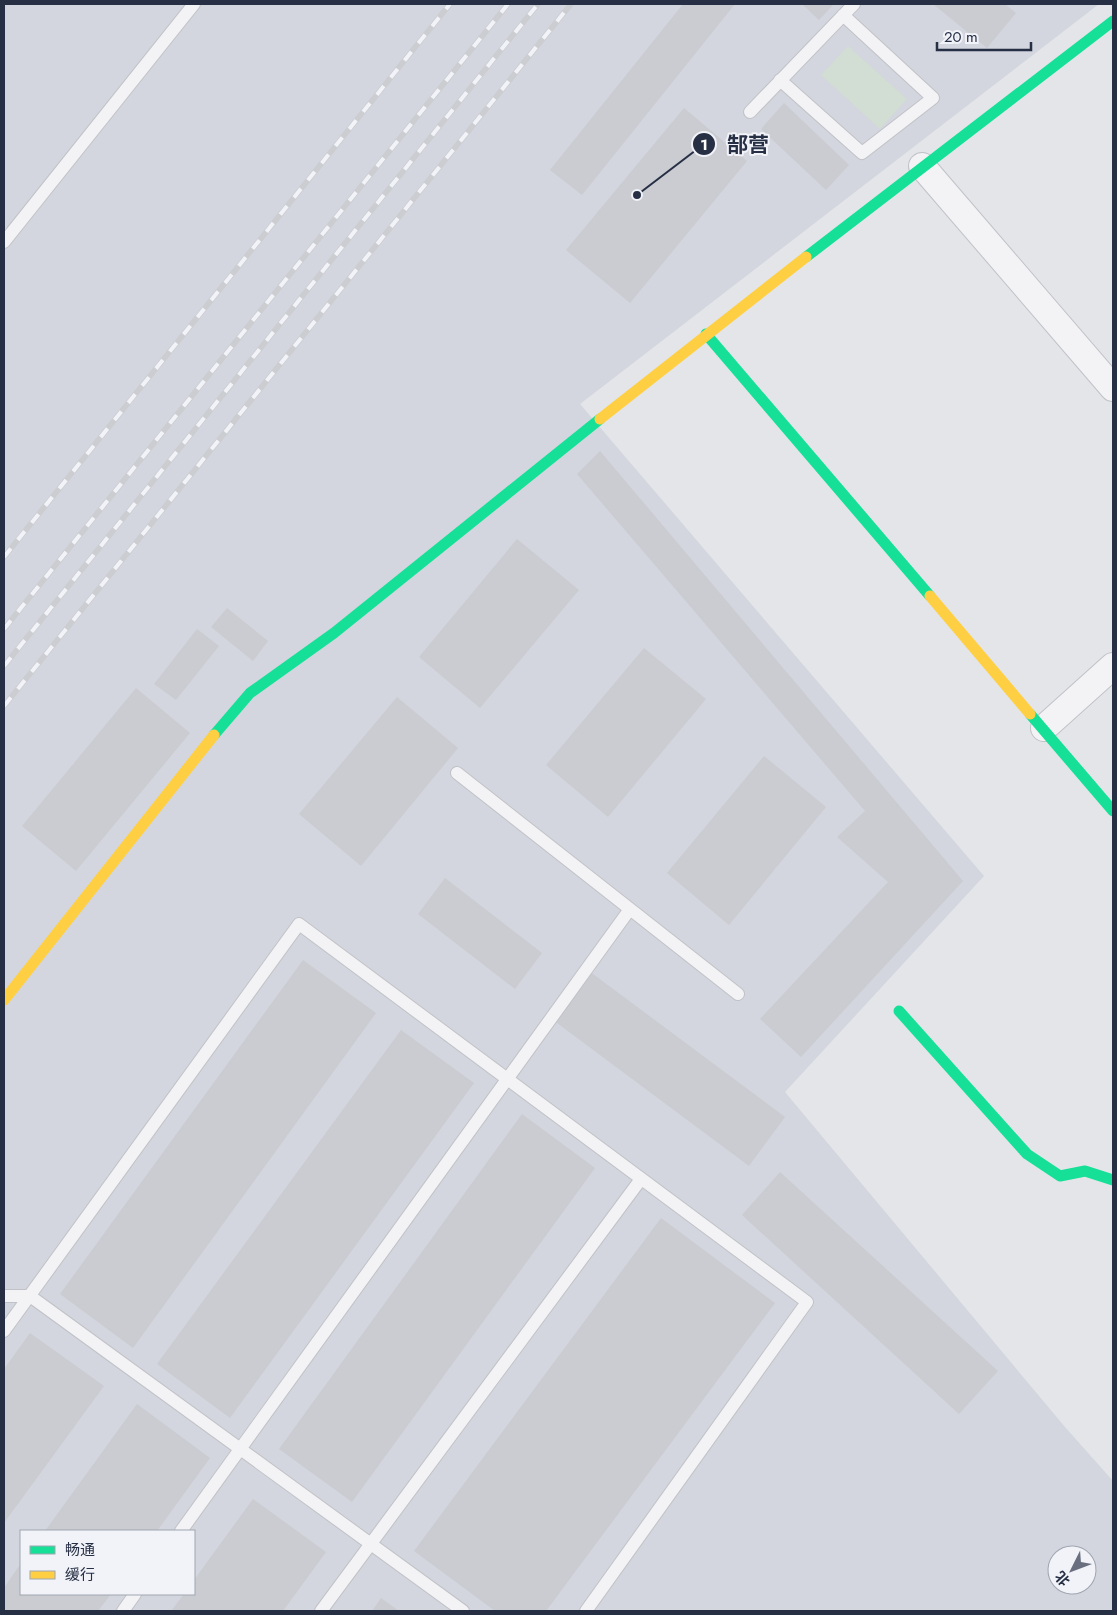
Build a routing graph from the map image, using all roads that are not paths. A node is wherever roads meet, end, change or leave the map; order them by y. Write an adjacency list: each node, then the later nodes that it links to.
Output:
1 (194, 4): 8 (lane)
2 (854, 4): 3 (lane)
3 (843, 15): 5 (lane); 5 (lane)
4 (1113, 21): 7 (street)
5 (780, 80): 6 (lane)
6 (750, 112)
7 (922, 166): 9 (street); 10 (street)
8 (4, 242)
9 (706, 334): 12 (street); 17 (street)
10 (1113, 388)
11 (1113, 666): 12 (street)
12 (1044, 728): 14 (street)
13 (457, 773): 15 (lane)
14 (1113, 812)
15 (630, 909): 16 (lane); 19 (lane)
16 (738, 994)
17 (4, 1000)
18 (899, 1011): 21 (street)
19 (507, 1079): 20 (lane); 23 (lane); 25 (lane)
20 (641, 1179): 27 (lane); 32 (lane)
21 (1113, 1180)
22 (4, 1296): 23 (lane)
23 (30, 1296): 24 (lane); 25 (lane)
24 (4, 1331)
25 (240, 1449): 26 (lane); 27 (lane)
26 (182, 1530)
27 (372, 1545): 30 (lane); 31 (lane)
28 (134, 1595): 29 (lane)
29 (122, 1611)
30 (321, 1611)
31 (463, 1611)
32 (586, 1611)

